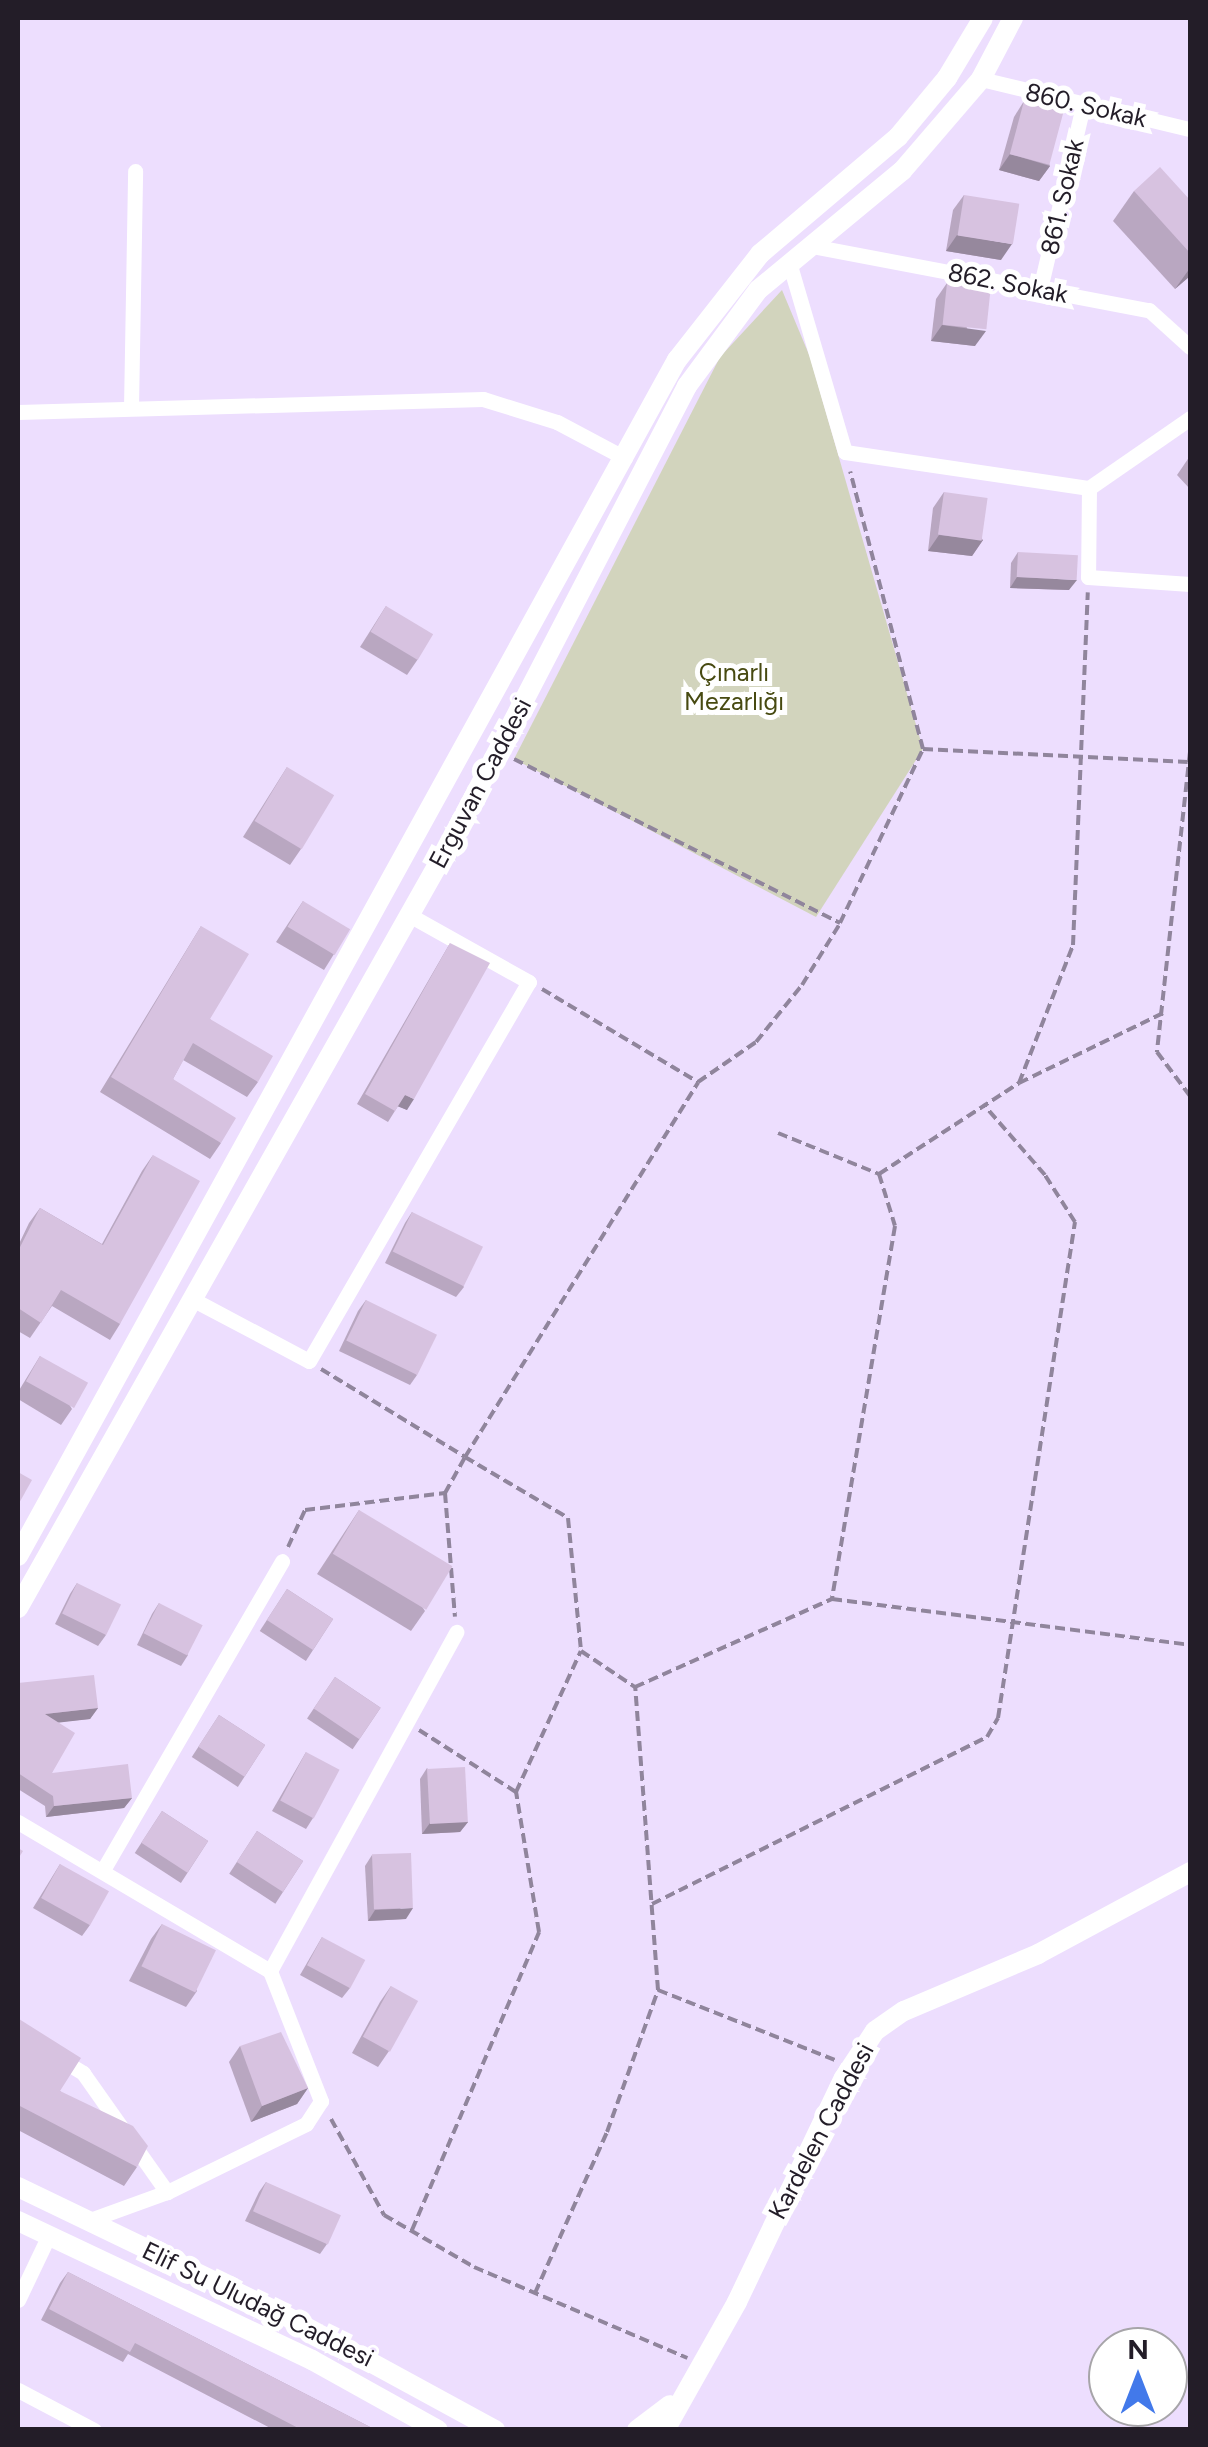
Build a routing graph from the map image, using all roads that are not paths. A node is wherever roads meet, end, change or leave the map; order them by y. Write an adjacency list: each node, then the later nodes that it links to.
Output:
1 (984, 18): 14 (street)
2 (1013, 18): 3 (street, Erguvan Caddesi)
3 (981, 79): 4 (street, 860. Sokak); 7 (street, Erguvan Caddesi)
4 (1083, 105): 5 (street, 860. Sokak); 9 (street, 861. Sokak)
5 (1190, 129)
6 (134, 171): 11 (street)
7 (812, 246): 8 (street, Erguvan Caddesi); 9 (street, 862. Sokak)
8 (789, 262): 15 (street); 17 (street, Erguvan Caddesi)
9 (1040, 290): 10 (street, 862. Sokak)
10 (1190, 347)
11 (130, 408): 12 (street); 14 (street)
12 (18, 412)
13 (1190, 418): 15 (street)
14 (625, 458): 19 (street)
15 (1089, 488): 16 (street)
16 (1190, 584)
17 (410, 915): 18 (street, Erguvan Caddesi); 18 (street)
18 (192, 1299): 21 (street, Erguvan Caddesi)
19 (18, 1556)
20 (282, 1560): 24 (street)
21 (18, 1608)
22 (456, 1632): 26 (street)
23 (18, 1822): 24 (street)
24 (103, 1870): 26 (street)
25 (1190, 1872): 34 (street, Kardelen Caddesi)
26 (270, 1970): 29 (street)
27 (50, 2053): 29 (street)
28 (18, 2187): 30 (street, Elif Su Uludağ Caddesi)
29 (167, 2192): 30 (street)
30 (87, 2220): 37 (street, Elif Su Uludağ Caddesi)
31 (18, 2221): 32 (street, Elif Su Uludağ Caddesi)
32 (49, 2236): 33 (street); 39 (street, Elif Su Uludağ Caddesi)
33 (18, 2300)
34 (690, 2386): 41 (street, Kardelen Caddesi); 42 (street, Kardelen Caddesi)
35 (18, 2390): 36 (street)
36 (73, 2425): 38 (street)
37 (489, 2426): 40 (street)
38 (94, 2430)
39 (438, 2430)
40 (513, 2430)
41 (637, 2430)
42 (664, 2430)

